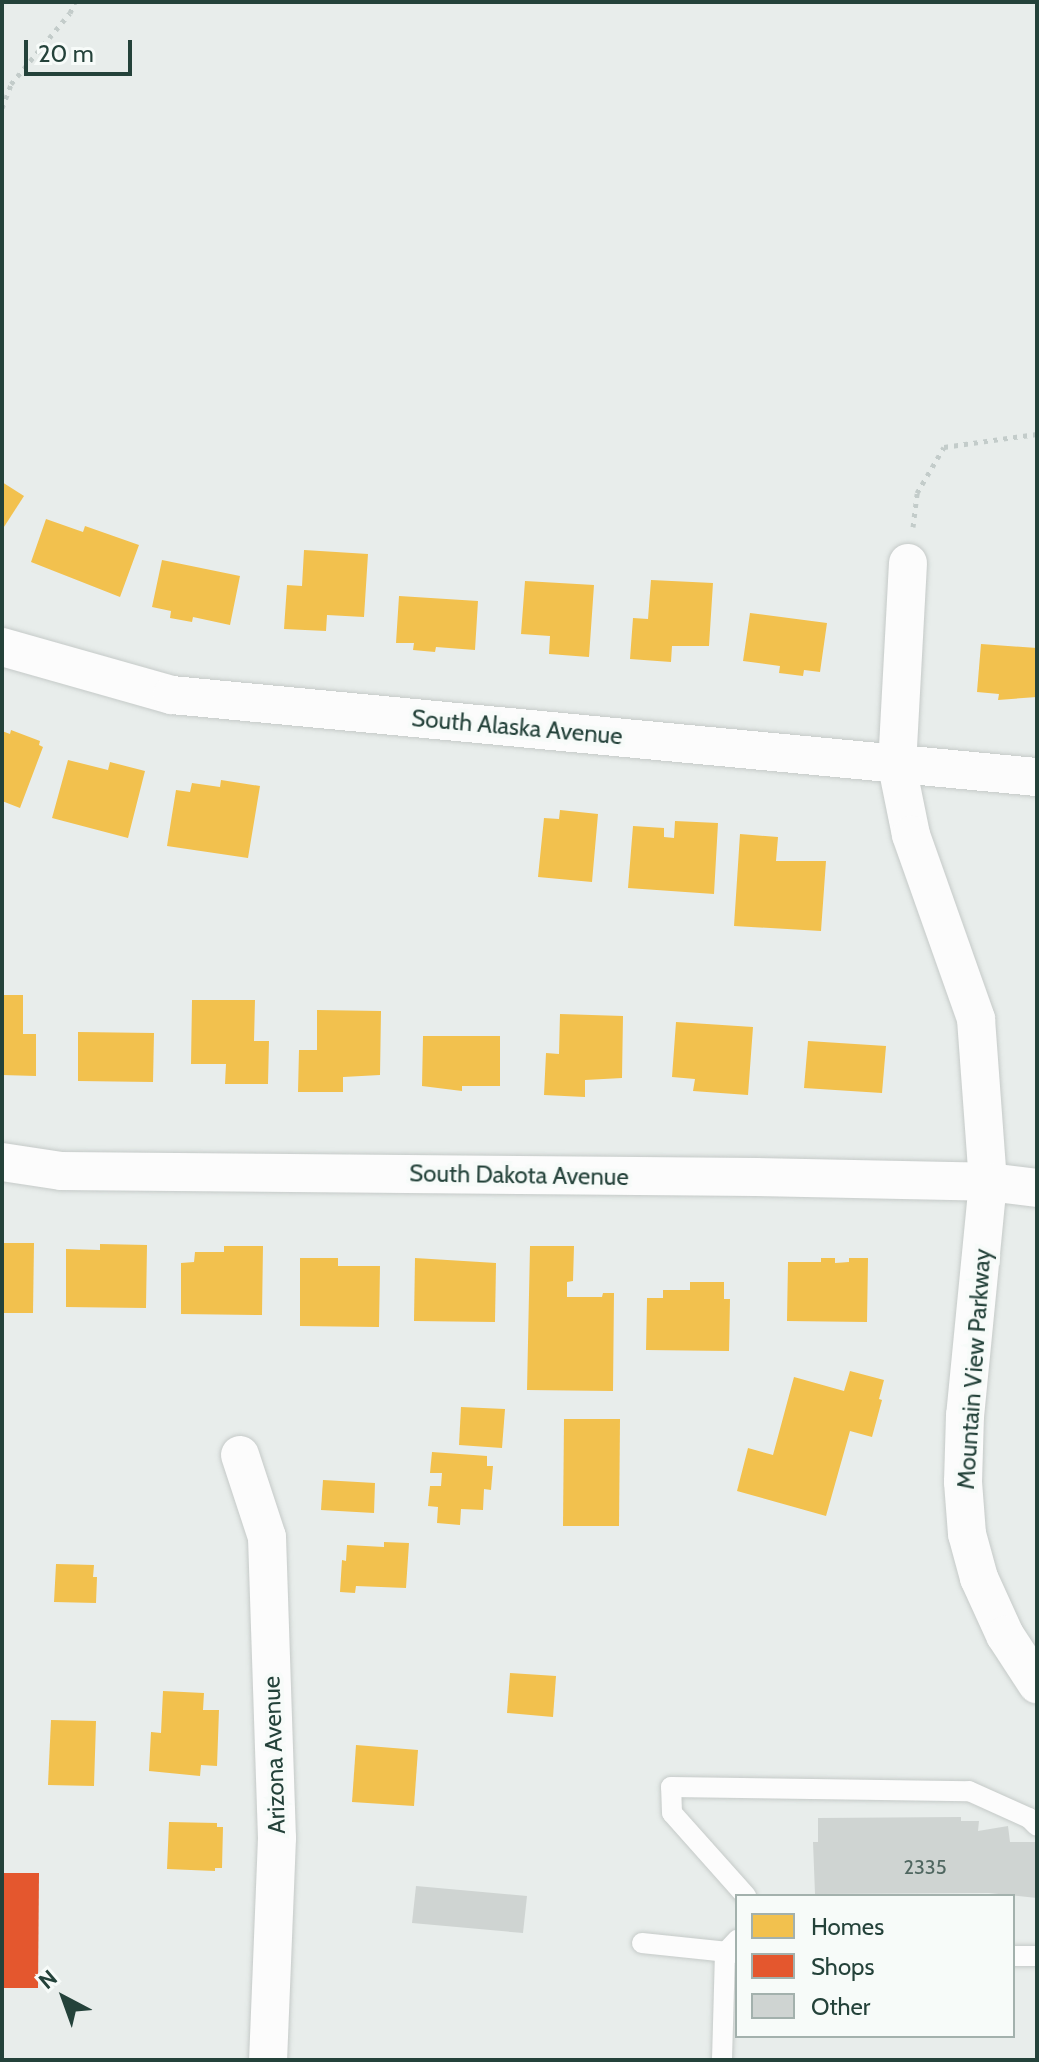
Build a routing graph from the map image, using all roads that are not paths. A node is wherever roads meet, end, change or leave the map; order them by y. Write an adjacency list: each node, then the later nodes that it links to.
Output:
1 (908, 563): 3 (street, Mountain View Parkway)
2 (2, 647): 3 (street, South Alaska Avenue)
3 (897, 766): 4 (street, South Alaska Avenue); 6 (street, Mountain View Parkway)
4 (1037, 777)
5 (2, 1162): 6 (street, South Dakota Avenue)
6 (988, 1182): 7 (street, South Dakota Avenue); 9 (street, Mountain View Parkway)
7 (1037, 1188)
8 (240, 1455): 16 (street, Arizona Avenue)
9 (1037, 1684)
10 (1037, 1826): 11 (lane)
11 (744, 1894)
12 (642, 1943): 13 (lane)
13 (733, 1949): 17 (lane)
14 (1015, 1956): 15 (lane)
15 (1037, 1956)
16 (268, 2060)
17 (722, 2060)

